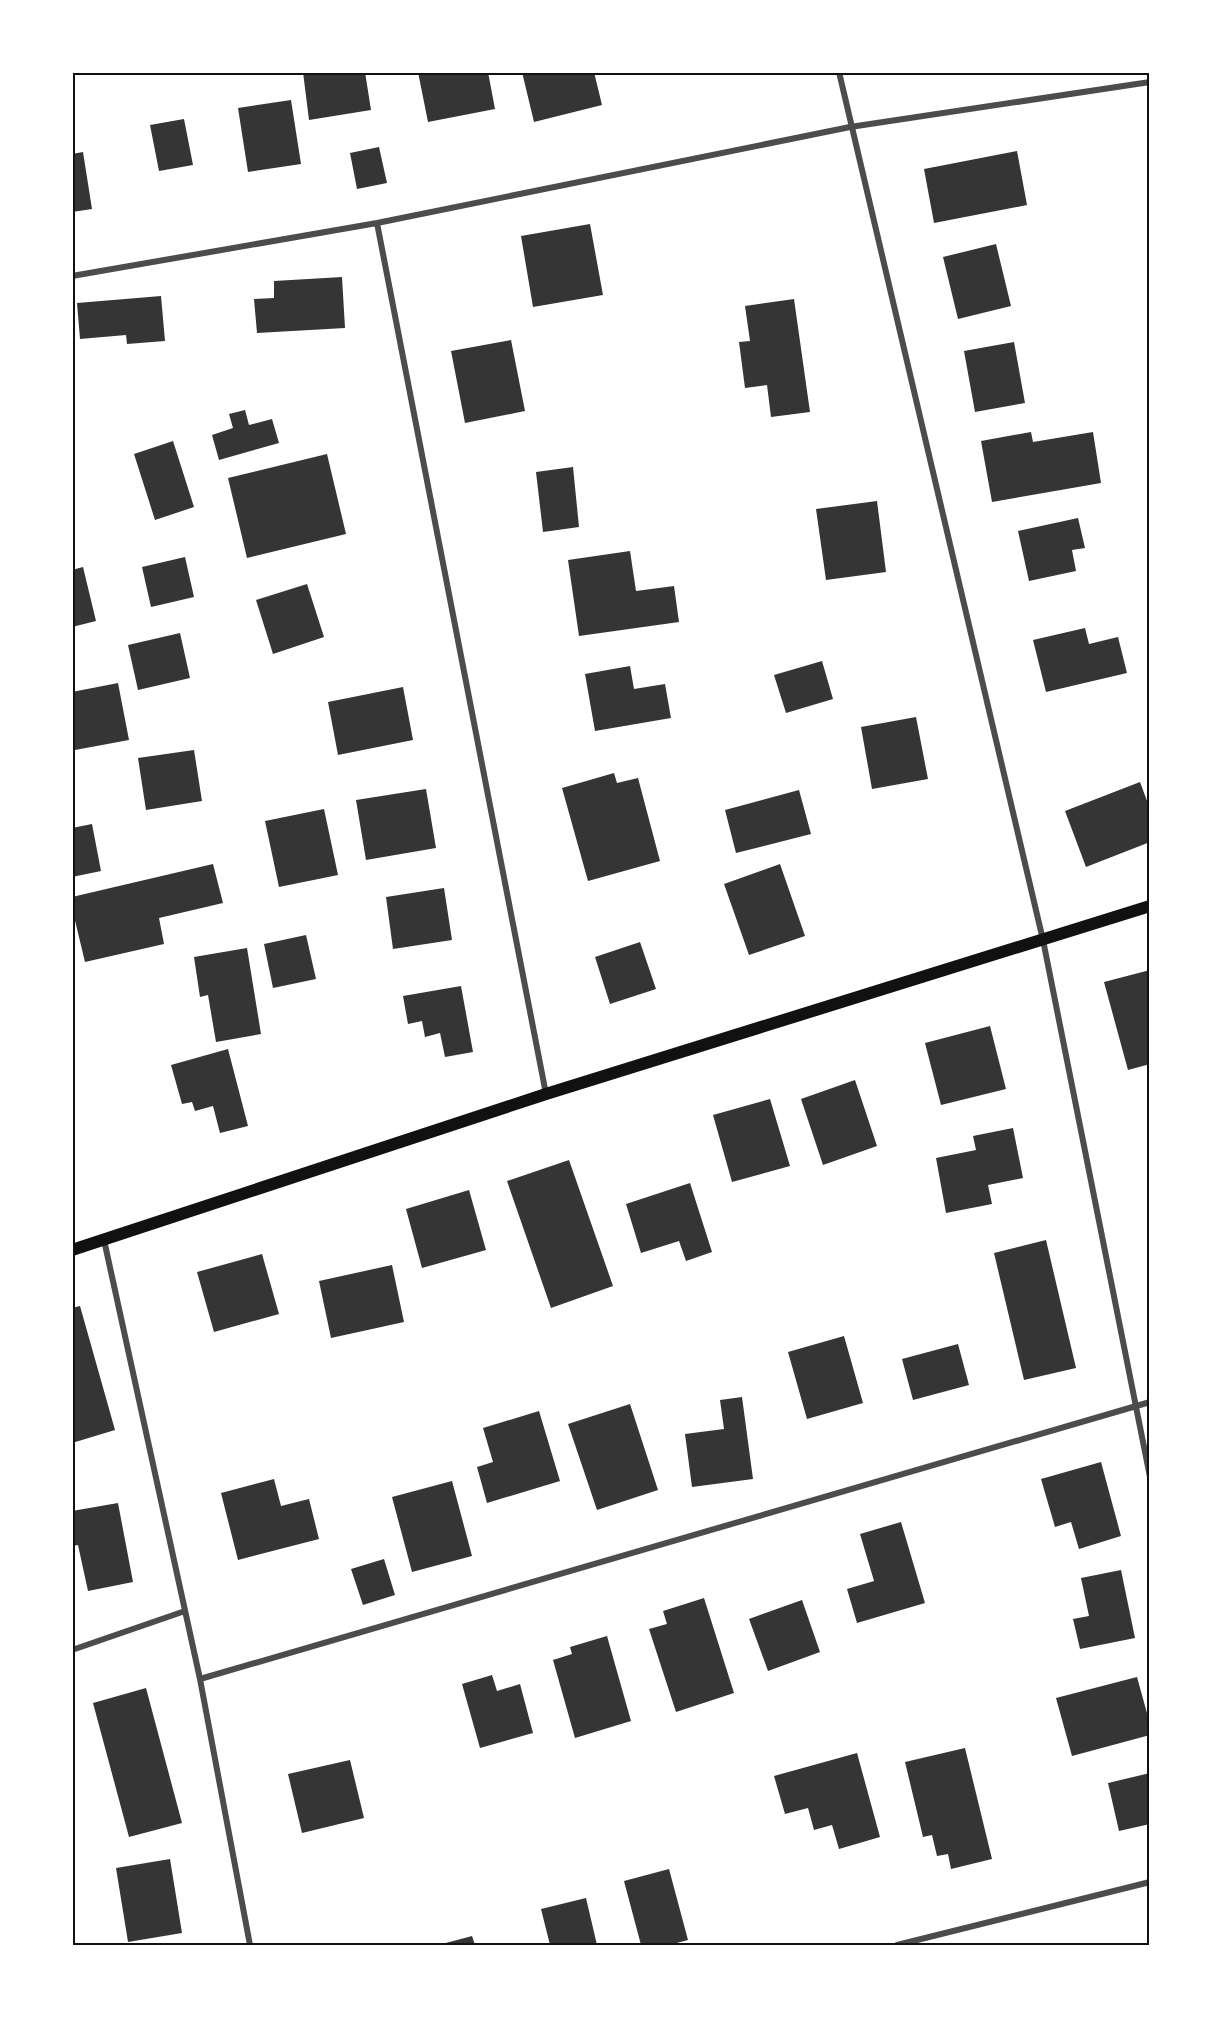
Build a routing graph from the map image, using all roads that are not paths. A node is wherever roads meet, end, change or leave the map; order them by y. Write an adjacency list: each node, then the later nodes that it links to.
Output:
1 (839, 72): 3 (street)
2 (1150, 82): 3 (street)
3 (850, 127): 4 (street); 7 (street)
4 (377, 223): 5 (street); 8 (street)
5 (72, 276)
6 (1150, 906): 7 (main road)
7 (1043, 940): 8 (main road); 12 (street)
8 (546, 1094): 9 (main road)
9 (104, 1240): 10 (main road); 14 (street)
10 (72, 1250)
11 (1150, 1402): 12 (street)
12 (1135, 1407): 13 (street); 16 (street)
13 (1150, 1477)
14 (185, 1611): 15 (street); 16 (street)
15 (72, 1650)
16 (200, 1678): 18 (street)
17 (1150, 1882): 19 (street)
18 (250, 1945)
19 (897, 1945)

